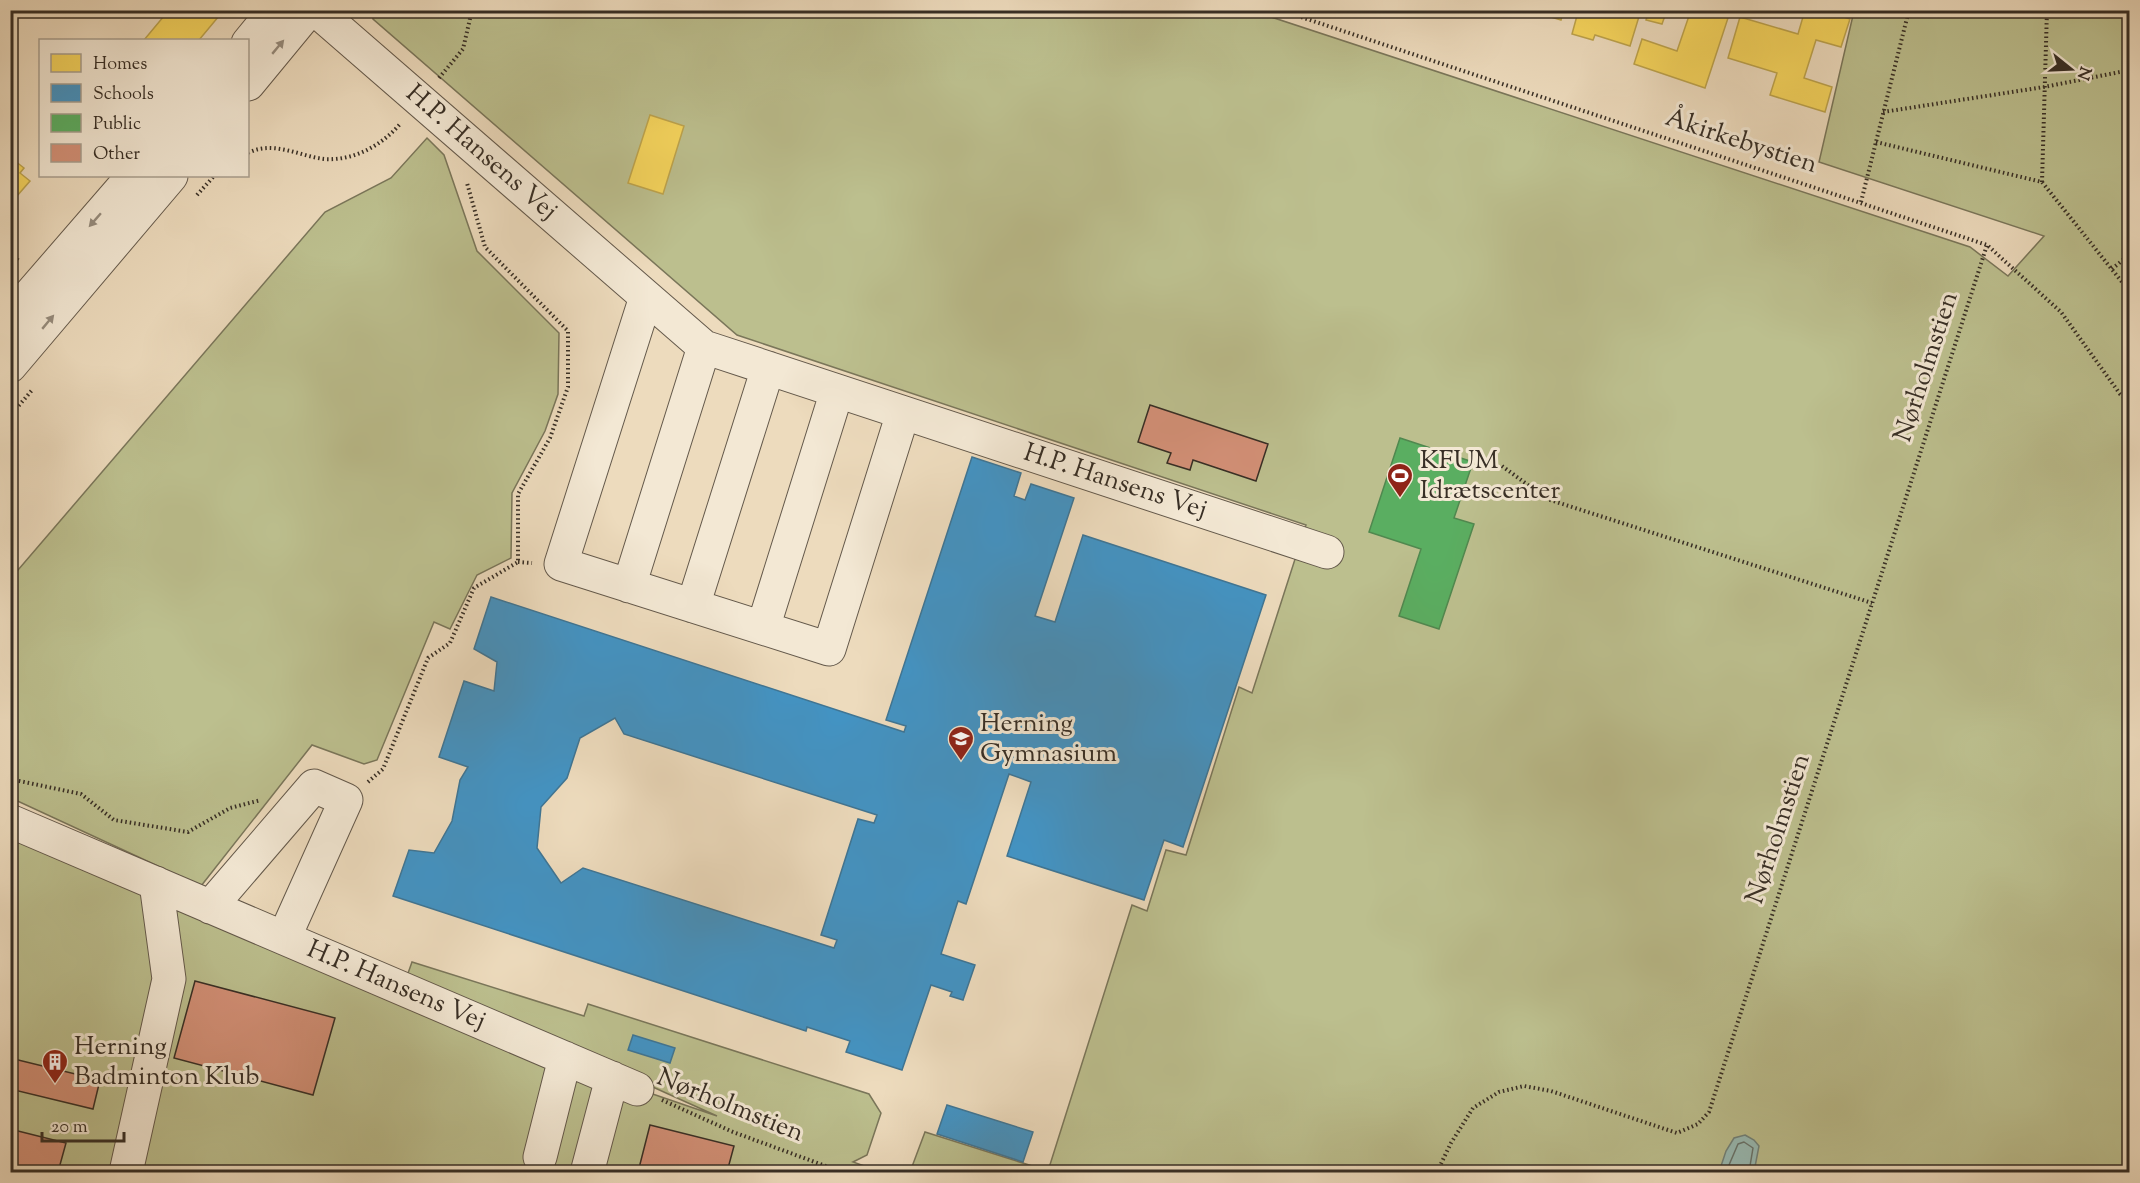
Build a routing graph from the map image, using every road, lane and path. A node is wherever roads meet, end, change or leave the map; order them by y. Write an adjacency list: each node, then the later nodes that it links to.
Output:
1 (275, 10): 8 (street)
2 (309, 10): 10 (street, one-way to 2)
3 (316, 10): 12 (street, H.P. Hansens Vej)
4 (472, 10): 12 (path)
5 (1280, 10): 20 (path, Åkirkebystien)
6 (1909, 10): 13 (path)
7 (2047, 10): 11 (path)
8 (249, 41)
9 (2130, 70): 11 (path)
10 (249, 83)
11 (2044, 87): 13 (path); 19 (path)
12 (421, 101): 15 (path); 25 (street, H.P. Hansens Vej)
13 (1884, 112): 14 (path)
14 (1876, 142): 19 (path); 20 (path)
15 (249, 152)
16 (132, 177): 26 (street, one-way to 26)
17 (170, 177): 28 (street, one-way to 17)
18 (466, 182): 41 (path)
19 (2042, 182): 23 (path)
20 (1861, 202): 21 (path, Åkirkebystien)
21 (1987, 246): 31 (path, Åkirkebystien); 36 (path, Nørholmstien)
22 (2130, 254): 23 (path)
23 (2112, 269): 24 (path)
24 (2130, 292)
25 (646, 297): 27 (street, H.P. Hansens Vej); 35 (street)
26 (10, 318)
27 (704, 347): 29 (street, H.P. Hansens Vej); 35 (street)
28 (10, 366)
29 (768, 368): 30 (street, H.P. Hansens Vej); 37 (street)
30 (837, 391): 32 (street, H.P. Hansens Vej); 38 (street)
31 (2130, 402)
32 (903, 413): 34 (street, H.P. Hansens Vej); 38 (street)
33 (1502, 466): 36 (path)
34 (1327, 552)
35 (629, 586): 37 (street)
36 (1872, 603): 52 (path, Nørholmstien)
37 (693, 606): 38 (street)
38 (763, 628)
39 (10, 779): 40 (path)
40 (314, 786): 41 (street); 44 (street)
41 (346, 800): 45 (street)
42 (10, 821): 43 (street, H.P. Hansens Vej)
43 (156, 883): 44 (street, H.P. Hansens Vej); 50 (street)
44 (210, 907): 45 (street, H.P. Hansens Vej)
45 (284, 938): 46 (street, H.P. Hansens Vej)
46 (566, 1058): 47 (street, H.P. Hansens Vej); 48 (street)
47 (624, 1084): 49 (street); 51 (path, Nørholmstien)
48 (540, 1156)
49 (588, 1169)
50 (126, 1173)
51 (842, 1173)
52 (1437, 1173)

